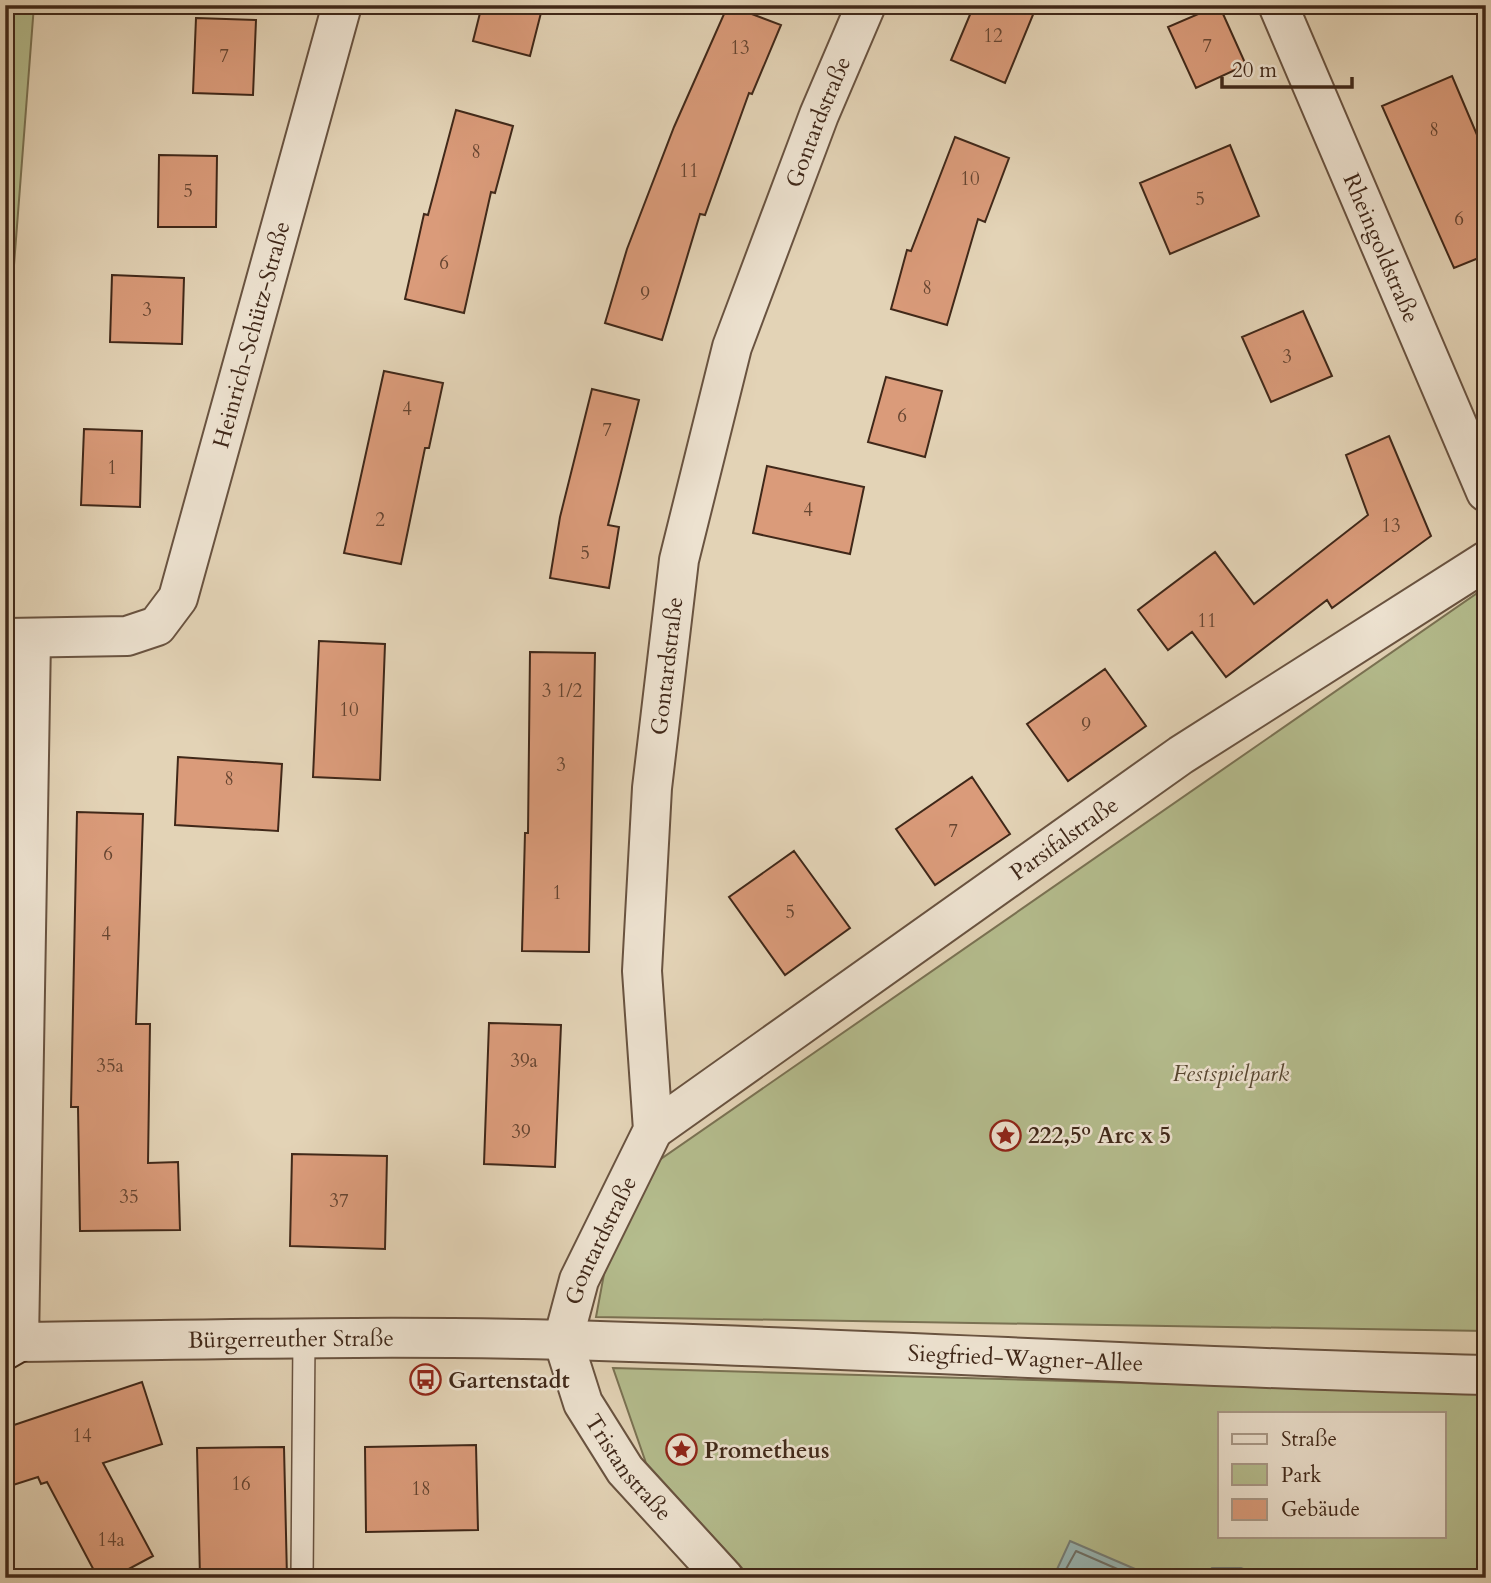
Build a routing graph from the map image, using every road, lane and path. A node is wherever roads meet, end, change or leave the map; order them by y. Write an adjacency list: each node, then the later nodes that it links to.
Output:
1 (341, 5): 6 (street, Heinrich-Schütz-Straße)
2 (866, 5): 7 (street, Gontardstraße)
3 (1278, 5): 4 (street, Rheingoldstraße)
4 (1486, 492)
5 (1486, 561): 7 (street, Parsifalstraße)
6 (18, 638): 10 (street)
7 (653, 1130): 9 (street, Gontardstraße)
8 (304, 1339): 9 (street, Bürgerreuther Straße); 10 (street, Bürgerreuther Straße); 12 (lane)
9 (563, 1340): 11 (street, Siegfried-Wagner-Allee); 13 (street, Tristanstraße)
10 (10, 1345)
11 (1486, 1375)
12 (302, 1578)
13 (724, 1578)

